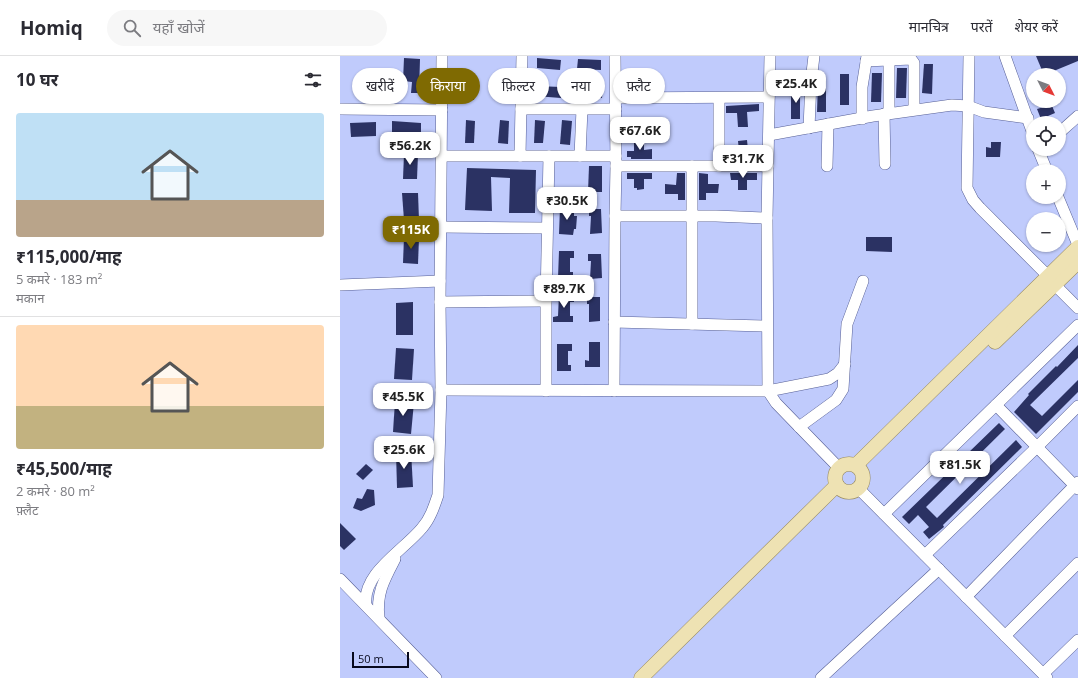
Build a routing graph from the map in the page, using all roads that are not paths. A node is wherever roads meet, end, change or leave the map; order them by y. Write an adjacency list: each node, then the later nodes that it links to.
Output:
1 (442, 56): 20 (street)
2 (522, 56): 17 (street)
3 (615, 56): 10 (street)
4 (770, 56): 11 (street)
5 (814, 56): 28 (street)
6 (969, 56): 15 (street)
7 (1005, 56): 22 (street)
8 (866, 58): 9 (street); 24 (street)
9 (889, 60): 19 (street); 21 (street)
10 (615, 68)
11 (769, 97): 12 (street); 29 (street)
12 (719, 98): 13 (street); 37 (street)
13 (665, 101)
14 (616, 104): 18 (street); 34 (street)
15 (968, 106): 19 (street); 25 (street); 48 (street)
16 (340, 109): 20 (street)
17 (521, 109): 18 (street); 31 (street)
18 (582, 109): 33 (street)
19 (914, 109): 21 (street)
20 (442, 110): 30 (street)
21 (887, 114): 24 (street); 35 (street)
22 (1027, 116)
23 (1078, 116): 27 (street)
24 (862, 118): 26 (street)
25 (1026, 118)
26 (828, 124): 28 (street); 39 (street)
27 (1066, 127)
28 (809, 128): 29 (street)
29 (769, 135): 38 (street)
30 (441, 156): 31 (street); 44 (street)
31 (520, 156): 32 (street)
32 (548, 156): 33 (street); 45 (street)
33 (580, 156): 34 (street)
34 (616, 161): 36 (street); 41 (street)
35 (885, 164)
36 (692, 166): 37 (street); 42 (street)
37 (719, 166): 38 (street)
38 (768, 166): 43 (street)
39 (827, 166)
40 (1061, 204): 46 (street)
41 (615, 216): 42 (street); 55 (street)
42 (691, 216): 43 (street); 56 (street)
43 (767, 218): 58 (street)
44 (440, 227): 45 (street); 49 (street)
45 (547, 228): 52 (street)
46 (1078, 246): 48 (main road)
47 (1078, 262): 48 (main road)
48 (1051, 280): 54 (street); 69 (main road)
49 (440, 281): 51 (street); 53 (street)
50 (863, 281): 59 (street)
51 (340, 285)
52 (546, 301): 53 (street); 61 (street)
53 (440, 302): 60 (street)
54 (1078, 308)
55 (614, 322): 56 (street); 62 (street)
56 (692, 324): 58 (street)
57 (1078, 325): 64 (street)
58 (767, 326): 63 (street)
59 (845, 364): 63 (street); 66 (street)
60 (441, 390): 61 (street); 74 (street)
61 (546, 391): 62 (street)
62 (614, 391): 63 (street)
63 (768, 391): 66 (street)
64 (996, 405): 67 (street); 73 (street)
65 (1078, 406): 67 (street)
66 (799, 427): 68 (street)
67 (1037, 447): 70 (street); 75 (street)
68 (839, 468): 69 (main road); 71 (main road)
69 (859, 468): 72 (main road)
70 (1077, 486): 79 (street)
71 (839, 488): 72 (main road); 86 (main road); 87 (main road)
72 (859, 488): 73 (street)
73 (884, 514): 75 (street)
74 (398, 553): 80 (street); 81 (street)
75 (925, 555): 77 (street)
76 (1078, 562): 82 (street)
77 (939, 569): 79 (street); 88 (street)
78 (340, 579): 80 (street)
79 (966, 597): 82 (street)
80 (366, 605): 81 (street)
81 (378, 618): 85 (street)
82 (1005, 636): 84 (street)
83 (1078, 640): 84 (street)
84 (1045, 676)
85 (436, 678)
86 (641, 678)
87 (653, 678)
88 (821, 678)

